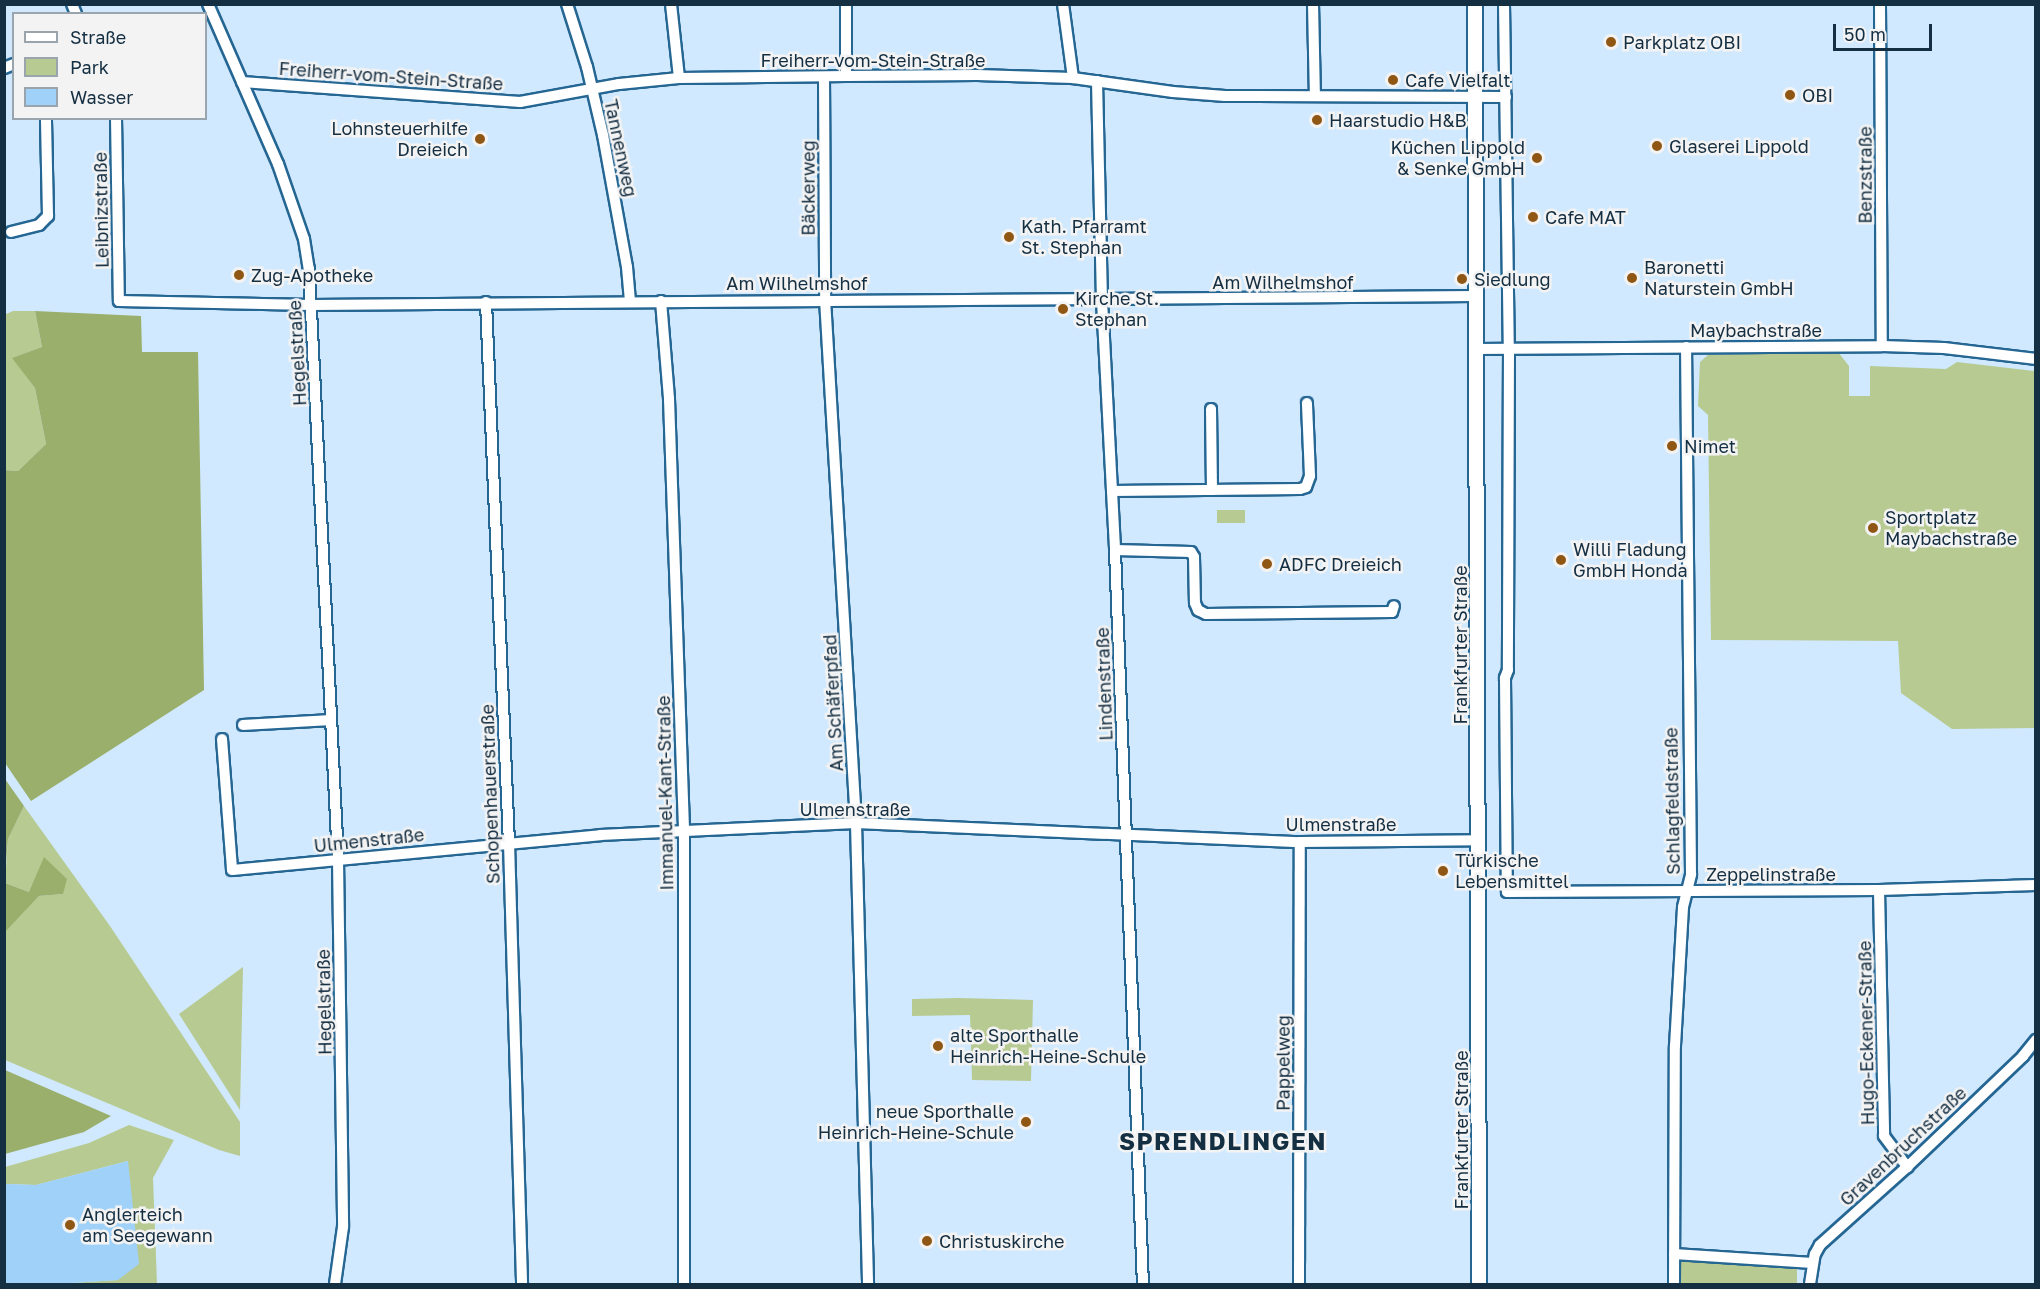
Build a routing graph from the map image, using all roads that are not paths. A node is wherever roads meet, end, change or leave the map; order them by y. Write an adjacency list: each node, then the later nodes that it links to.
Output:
1 (208, 4): 15 (street, Hegelstraße)
2 (567, 4): 16 (street, Tannenweg)
3 (671, 4): 12 (street)
4 (846, 4): 10 (street)
5 (1063, 4): 13 (street)
6 (1313, 4): 17 (street)
7 (1475, 4): 18 (street, Frankfurter Straße)
8 (1504, 4): 19 (street)
9 (1880, 4): 31 (street, Benzstraße)
10 (846, 76): 11 (street, Freiherr-vom-Stein-Straße); 13 (street, Freiherr-vom-Stein-Straße)
11 (824, 77): 12 (street, Freiherr-vom-Stein-Straße); 24 (street, Bäckerweg)
12 (679, 78): 16 (street, Freiherr-vom-Stein-Straße)
13 (1073, 78): 14 (street, Freiherr-vom-Stein-Straße)
14 (1098, 81): 17 (street, Freiherr-vom-Stein-Straße); 25 (street, Lindenstraße)
15 (242, 82): 16 (street, Freiherr-vom-Stein-Straße); 30 (street, Hegelstraße)
16 (592, 89): 27 (street, Tannenweg)
17 (1315, 96): 18 (street, Freiherr-vom-Stein-Straße)
18 (1476, 96): 19 (street, Freiherr-vom-Stein-Straße); 23 (street, Frankfurter Straße)
19 (1506, 97): 33 (street)
20 (46, 120): 22 (street)
21 (116, 120): 26 (street, Leibnizstraße)
22 (11, 232)
23 (1475, 296): 25 (street, Am Wilhelmshof); 34 (street, Frankfurter Straße)
24 (825, 299): 25 (street, Am Wilhelmshof); 28 (street, Am Wilhelmshof); 45 (street, Am Schäferpfad)
25 (1102, 300): 39 (street, Lindenstraße)
26 (119, 301): 30 (street, Am Wilhelmshof)
27 (630, 301): 28 (street, Am Wilhelmshof); 29 (street, Am Wilhelmshof)
28 (661, 301): 46 (street, Immanuel-Kant-Straße)
29 (486, 302): 30 (street, Am Wilhelmshof); 50 (street, Schopenhauerstraße)
30 (311, 305): 42 (street, Hegelstraße)
31 (1882, 346): 32 (street, Maybachstraße); 35 (street, Maybachstraße)
32 (1686, 347): 33 (street, Maybachstraße); 54 (street, Schlagfeldstraße)
33 (1509, 348): 34 (street, Maybachstraße); 54 (street, Zeppelinstraße)
34 (1476, 349): 48 (street, Frankfurter Straße)
35 (2036, 359)
36 (1307, 403): 38 (street)
37 (1211, 409): 38 (street)
38 (1212, 490): 39 (street)
39 (1112, 491): 40 (street, Lindenstraße)
40 (1115, 550): 41 (street); 47 (street, Lindenstraße)
41 (1394, 606)
42 (331, 720): 43 (street); 51 (street, Hegelstraße)
43 (243, 725)
44 (222, 739): 51 (street, Ulmenstraße)
45 (856, 823): 46 (street, Ulmenstraße); 47 (street, Ulmenstraße); 62 (street, Am Schäferpfad)
46 (684, 831): 50 (street, Ulmenstraße); 61 (street, Immanuel-Kant-Straße)
47 (1126, 834): 49 (street, Ulmenstraße); 63 (street, Lindenstraße)
48 (1479, 840): 49 (street, Ulmenstraße); 65 (street, Frankfurter Straße)
49 (1300, 842): 64 (street, Pappelweg)
50 (509, 843): 51 (street, Ulmenstraße); 60 (street, Schopenhauerstraße)
51 (338, 859): 59 (street, Hegelstraße)
52 (2036, 885): 53 (street, Zeppelinstraße)
53 (1879, 890): 54 (street, Zeppelinstraße); 56 (street, Hugo-Eckener-Straße)
54 (1688, 891): 57 (street, Schlagfeldstraße)
55 (2036, 1041): 56 (street, Gravenbruchstraße)
56 (1907, 1167): 58 (street, Gravenbruchstraße)
57 (1674, 1254): 58 (street); 66 (street, Schlagfeldstraße)
58 (1813, 1263): 67 (street, Gravenbruchstraße)
59 (335, 1284)
60 (522, 1284)
61 (684, 1284)
62 (868, 1284)
63 (1143, 1284)
64 (1299, 1284)
65 (1479, 1284)
66 (1674, 1284)
67 (1810, 1284)

